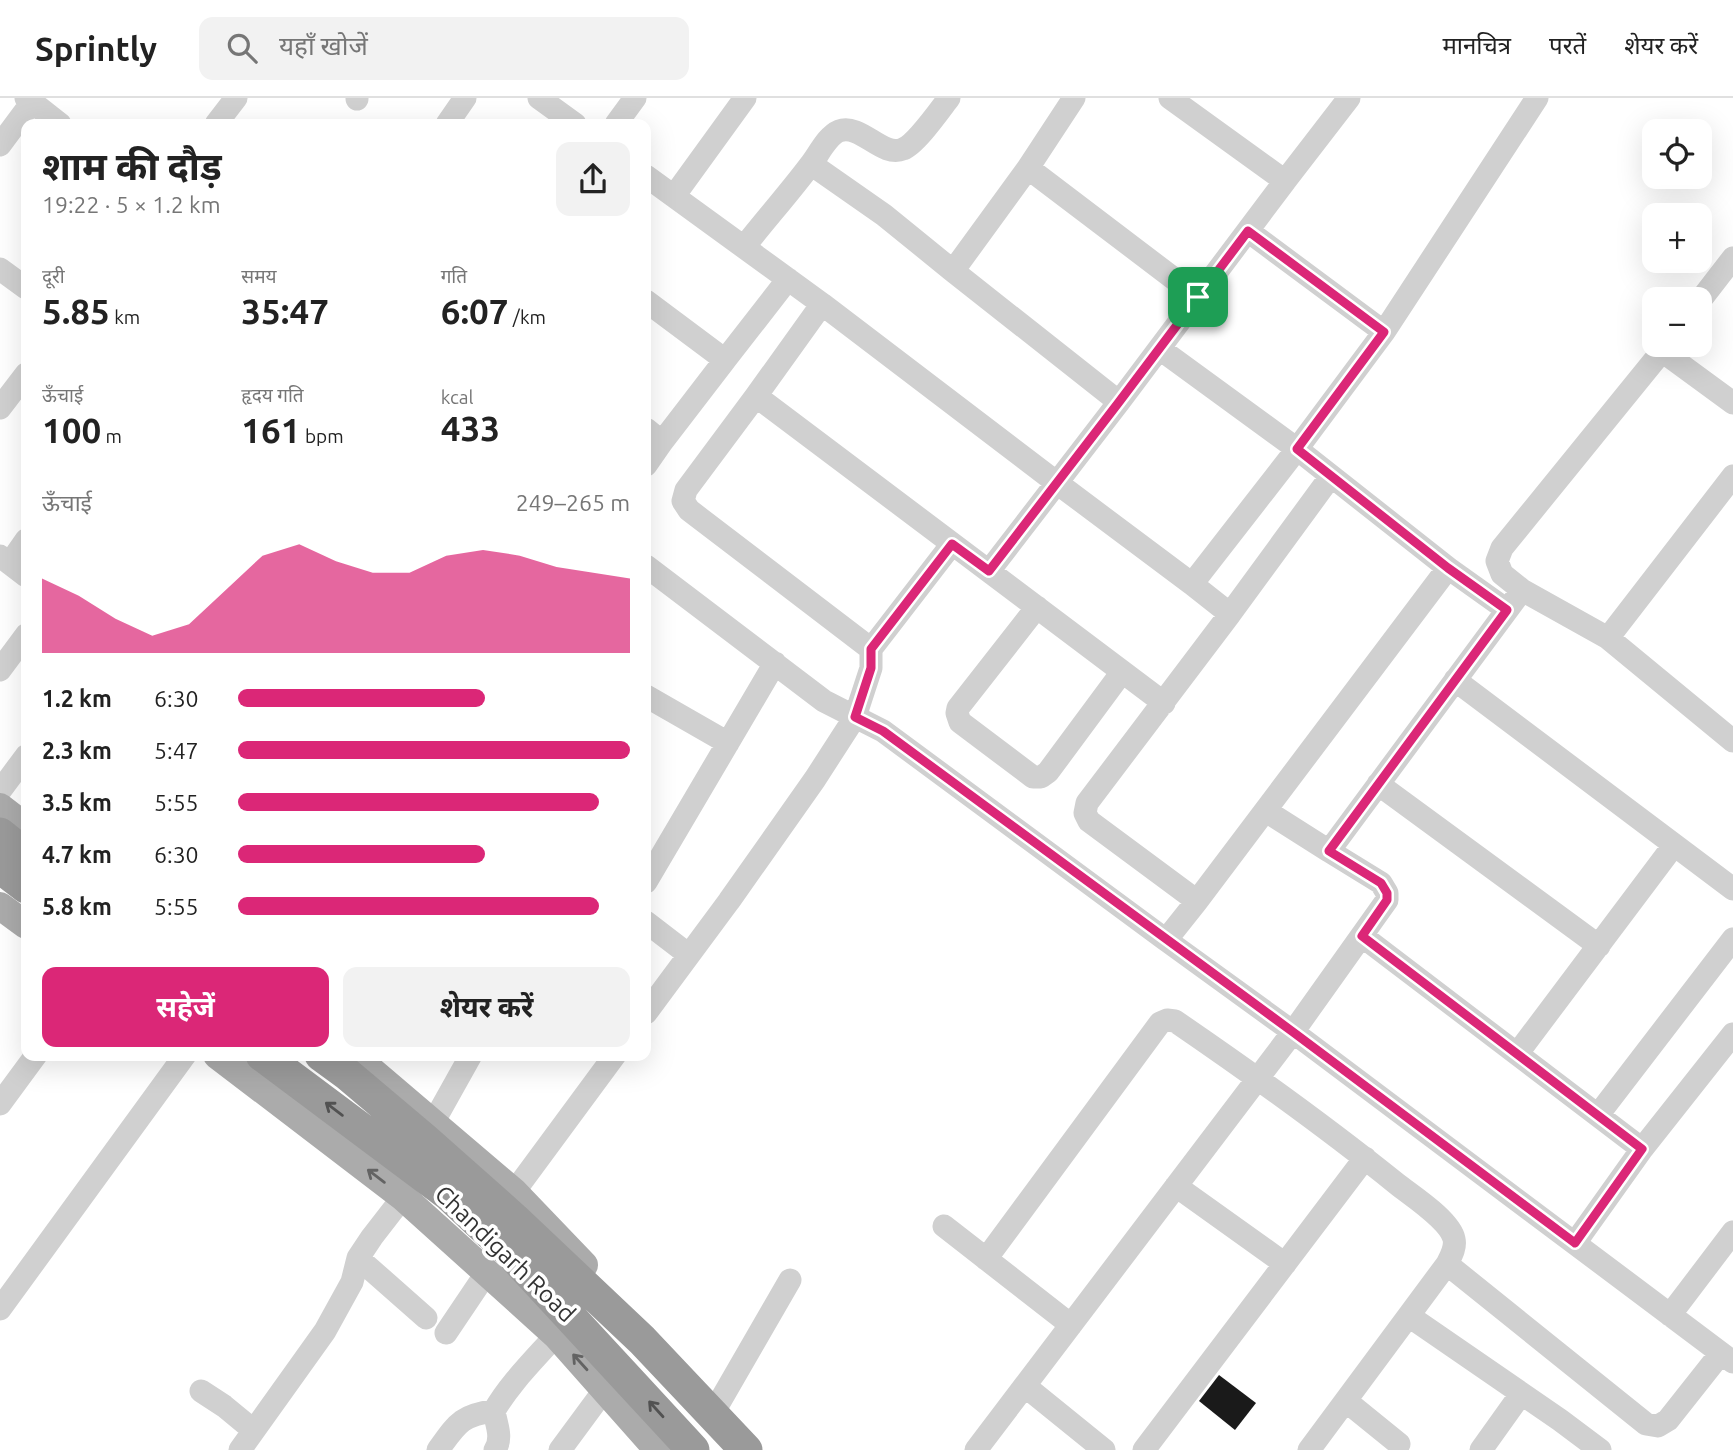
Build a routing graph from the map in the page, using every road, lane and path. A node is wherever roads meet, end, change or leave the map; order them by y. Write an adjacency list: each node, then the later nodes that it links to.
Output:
1 (466, 98): 14 (street)
2 (539, 98): 15 (street)
3 (635, 98): 16 (street)
4 (745, 98): 22 (street)
5 (1074, 98): 19 (street)
6 (1170, 98): 21 (street)
7 (1349, 98): 21 (street)
8 (1537, 98): 34 (street)
9 (235, 99): 13 (street)
10 (29, 100): 12 (street); 17 (street)
11 (942, 103): 18 (street)
12 (54, 119)
13 (220, 119)
14 (451, 119)
15 (568, 119)
16 (620, 119)
17 (0, 145)
18 (811, 164): 24 (street); 27 (street)
19 (1028, 168): 27 (street); 31 (street)
20 (651, 180): 22 (street)
21 (1285, 181): 23 (street)
22 (674, 196): 24 (street)
23 (1248, 231): 31 (street); 34 (street)
24 (744, 247): 28 (street)
25 (1733, 258): 30 (street)
26 (0, 269): 29 (street)
27 (953, 271): 41 (street)
28 (788, 279): 32 (street); 38 (street)
29 (21, 284)
30 (1711, 287)
31 (1198, 297): 35 (street)
32 (822, 304): 40 (street); 48 (street)
33 (651, 306): 38 (street)
34 (1384, 332): 45 (street)
35 (1160, 349): 41 (street); 45 (street)
36 (1658, 357): 56 (street)
37 (1676, 357): 42 (street)
38 (725, 360): 44 (street)
39 (21, 380): 43 (street)
40 (756, 396): 49 (street); 62 (street)
41 (1119, 402): 48 (street)
42 (1733, 403)
43 (0, 407)
44 (654, 436)
45 (1297, 449): 46 (street); 55 (street)
46 (1331, 476): 52 (street); 59 (street)
47 (1733, 476): 60 (street)
48 (1057, 483): 54 (street); 55 (street)
49 (952, 544): 54 (street); 62 (street)
50 (21, 549): 51 (street)
51 (12, 565)
52 (1448, 568): 58 (street); 76 (street)
53 (651, 570): 63 (street)
54 (989, 571): 57 (street)
55 (1192, 584): 59 (street)
56 (1522, 590): 58 (street); 60 (street)
57 (1037, 607): 65 (street); 65 (street)
58 (1507, 610): 66 (street)
59 (1230, 614): 68 (street)
60 (1608, 638): 70 (street)
61 (21, 642): 64 (street)
62 (871, 649): 69 (street)
63 (775, 663): 69 (street); 71 (street)
64 (0, 670)
65 (1122, 672): 68 (street)
66 (1455, 680): 73 (street); 79 (street)
67 (651, 699): 71 (street)
68 (1164, 703): 86 (street)
69 (855, 717): 92 (street); 94 (street)
70 (1733, 740)
71 (728, 743): 83 (street)
72 (21, 763): 74 (street)
73 (1378, 784): 81 (street); 93 (street)
74 (0, 791)
75 (0, 807): 77 (main road)
76 (1266, 811): 81 (street); 86 (street)
77 (21, 823)
78 (0, 834): 80 (highway)
79 (1674, 845): 85 (street); 93 (street)
80 (21, 851)
81 (1329, 851): 90 (street)
82 (0, 867): 84 (highway)
83 (651, 874)
84 (21, 883)
85 (1733, 889)
86 (1197, 901): 92 (street)
87 (0, 906): 88 (main road)
88 (21, 921)
89 (651, 926): 94 (street)
90 (1362, 936): 96 (street); 98 (street)
91 (1733, 939): 109 (street)
92 (1166, 940): 96 (street)
93 (1598, 946): 98 (street)
94 (689, 955): 95 (street)
95 (651, 1006)
96 (1293, 1032): 107 (street); 118 (street)
97 (1731, 1040): 111 (street)
98 (1517, 1054): 109 (street)
99 (32, 1061): 108 (street)
100 (181, 1061): 125 (street)
101 (225, 1061): 115 (main road, one-way to 101)
102 (270, 1061): 147 (highway, Chandigarh Road, one-way to 102)
103 (329, 1061): 148 (highway)
104 (360, 1061): 110 (main road)
105 (468, 1061): 110 (street)
106 (611, 1061): 114 (street)
107 (1258, 1077): 112 (street); 113 (street); 120 (street)
108 (0, 1104)
109 (1598, 1115): 111 (street)
110 (433, 1123): 114 (main road)
111 (1642, 1149): 118 (street)
112 (1365, 1158): 121 (street); 122 (street)
113 (1176, 1186): 121 (street); 129 (street)
114 (514, 1192): 138 (main road)
115 (403, 1196): 119 (street); 123 (main road)
116 (944, 1226): 120 (street)
117 (1733, 1232): 126 (street)
118 (1575, 1243): 126 (street)
119 (358, 1258): 128 (street); 140 (street)
120 (986, 1259): 129 (street)
121 (1285, 1264): 152 (street)
122 (1447, 1264): 127 (street); 132 (street)
123 (487, 1272): 130 (street); 131 (main road)
124 (790, 1280): 138 (street)
125 (0, 1309)
126 (1671, 1315): 132 (street)
127 (1409, 1316): 136 (street); 137 (street)
128 (426, 1318)
129 (1071, 1325): 133 (street)
130 (446, 1333)
131 (556, 1335): 134 (main road, one-way to 131); 139 (street)
132 (1727, 1358)
133 (1025, 1386): 150 (street); 151 (street)
134 (605, 1389): 145 (street); 146 (main road)
135 (201, 1391): 140 (street)
136 (1521, 1394): 154 (street); 155 (street)
137 (1346, 1401): 141 (street); 153 (street)
138 (719, 1403): 149 (main road)
139 (494, 1410): 143 (street); 144 (street)
140 (253, 1430): 142 (street)
141 (1399, 1444)
142 (240, 1450)
143 (438, 1450)
144 (495, 1450)
145 (559, 1450)
146 (657, 1450)
147 (693, 1450)
148 (746, 1450)
149 (765, 1450)
150 (976, 1450)
151 (1104, 1450)
152 (1144, 1450)
153 (1310, 1450)
154 (1481, 1450)
155 (1600, 1450)

